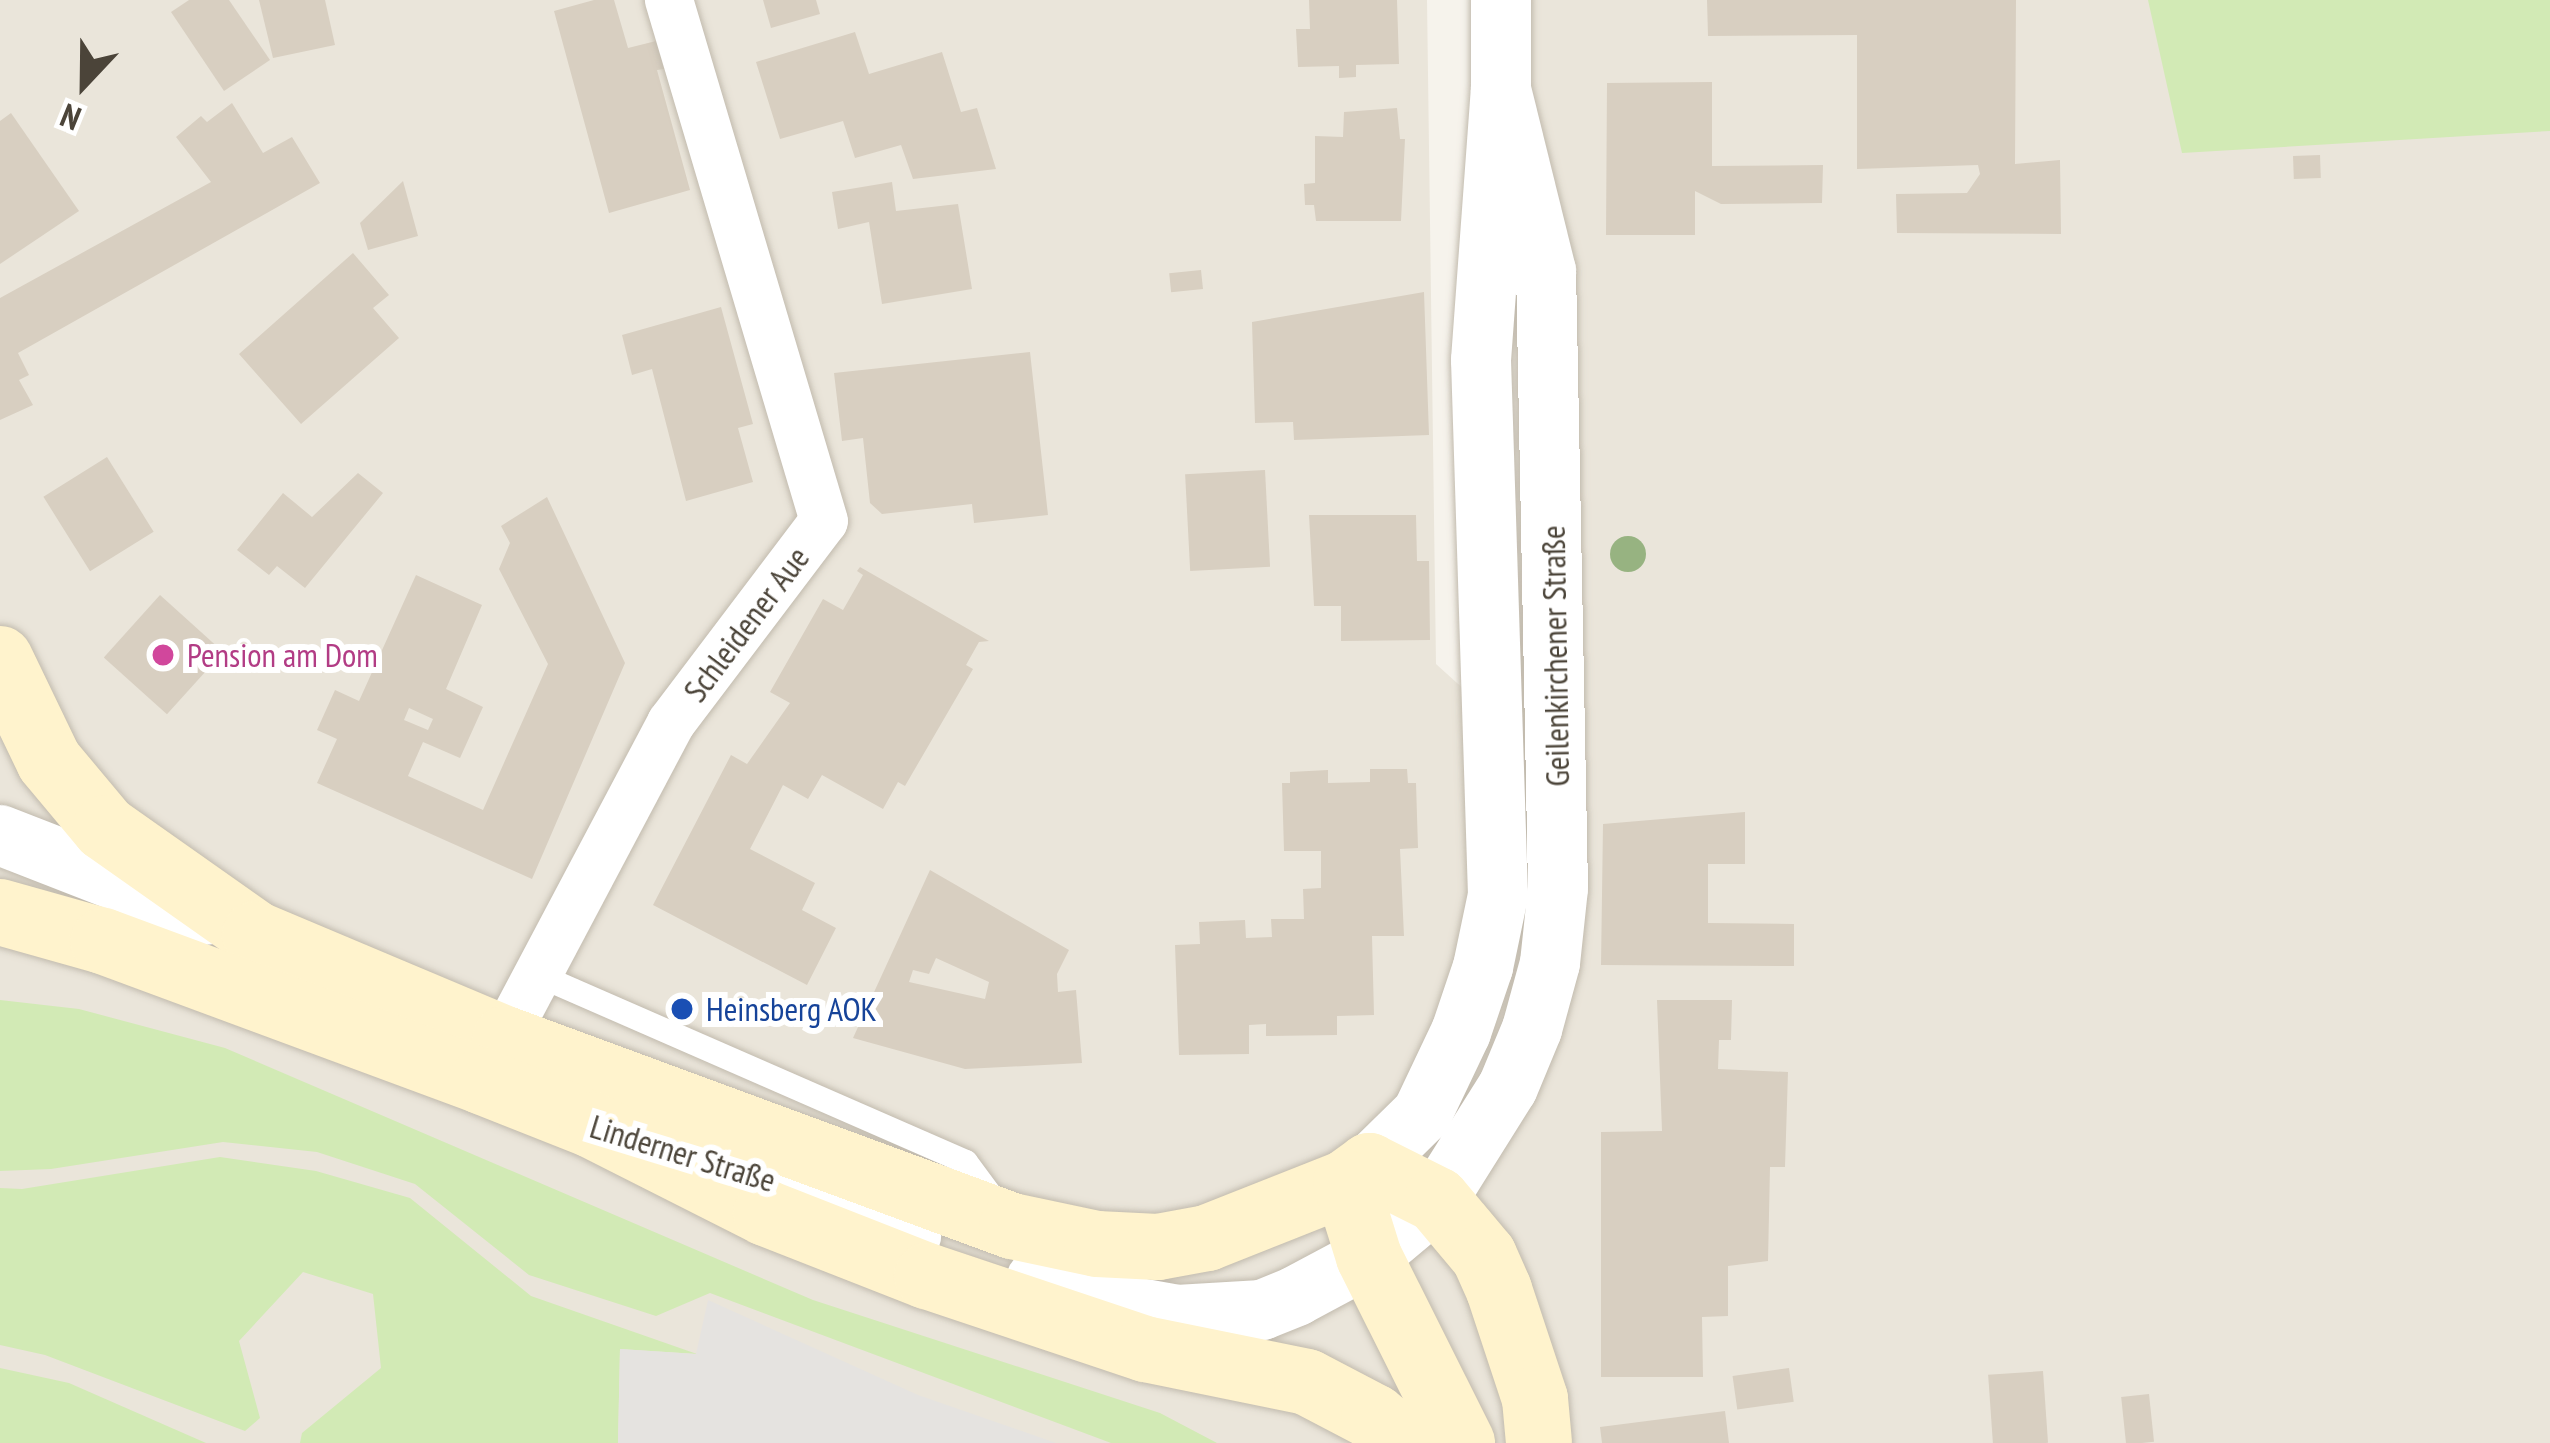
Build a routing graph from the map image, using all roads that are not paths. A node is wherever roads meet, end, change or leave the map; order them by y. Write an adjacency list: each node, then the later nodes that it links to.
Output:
1 (669, 0): 8 (street, Schleidener Aue)
2 (1501, 0): 3 (street, Geilenkirchener Straße)
3 (1501, 89): 11 (street, Geilenkirchener Straße); 12 (street, Geilenkirchener Straße)
4 (0, 659): 7 (main road, Linderner Straße)
5 (0, 836): 7 (street, Linderner Straße)
6 (0, 912): 9 (main road, Linderner Straße)
7 (255, 934): 9 (main road, Linderner Straße)
8 (538, 975): 9 (street, Schleidener Aue); 13 (lane)
9 (493, 1060): 10 (main road, Linderner Straße); 13 (main road, Linderner Straße)
10 (592, 1125): 14 (street, Linderner Straße); 15 (main road)
11 (1358, 1175): 12 (main road); 13 (main road, Linderner Straße); 14 (main road)
12 (1437, 1200): 14 (street, Geilenkirchener Straße); 17 (main road)
13 (1012, 1226)
14 (1369, 1257): 16 (main road)
15 (1406, 1443)
16 (1462, 1443)
17 (1539, 1443)

